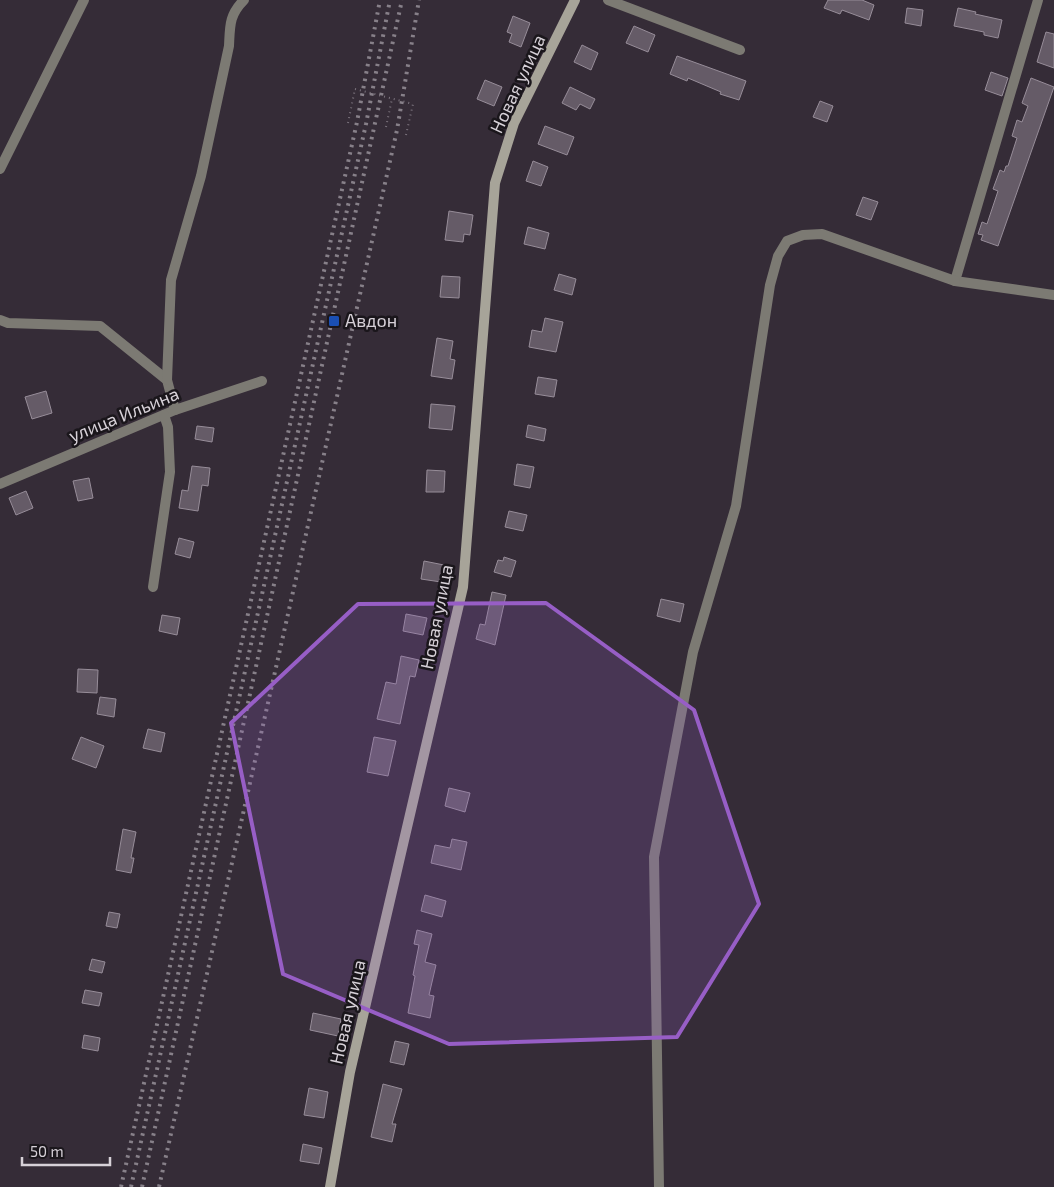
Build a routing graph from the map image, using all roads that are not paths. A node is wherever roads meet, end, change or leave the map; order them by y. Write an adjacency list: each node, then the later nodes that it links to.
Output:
1 (84, 0): 7 (street)
2 (244, 0): 11 (street)
3 (575, 0): 17 (street, Новая улица)
4 (608, 0): 6 (street)
5 (1038, 0): 8 (street)
6 (740, 50)
7 (0, 168)
8 (955, 281): 9 (street); 18 (street)
9 (1054, 295)
10 (0, 320): 11 (street)
11 (167, 380): 13 (street)
12 (262, 381): 13 (street, улица Ильина)
13 (175, 410): 14 (street, улица Ильина)
14 (164, 415): 15 (street, улица Ильина); 16 (street)
15 (0, 484)
16 (153, 587)
17 (330, 1187)
18 (659, 1187)

